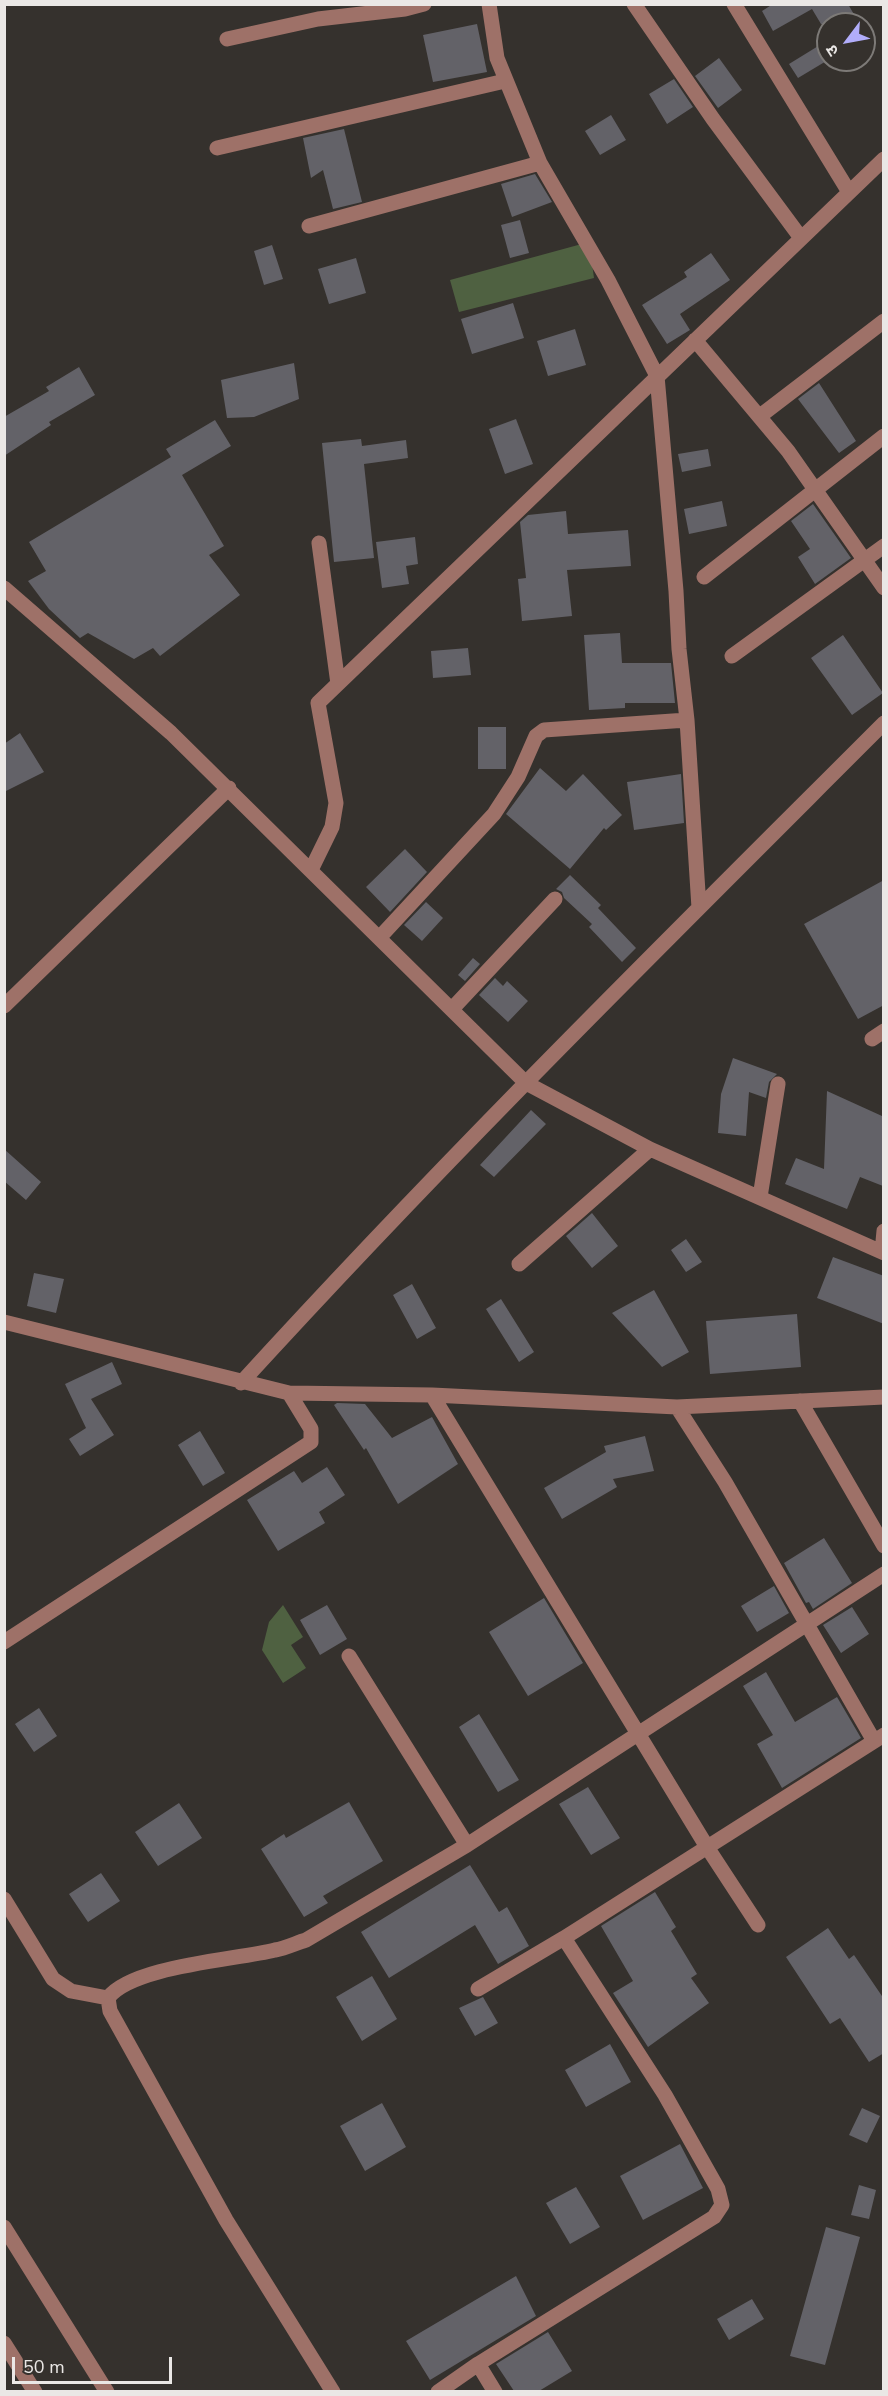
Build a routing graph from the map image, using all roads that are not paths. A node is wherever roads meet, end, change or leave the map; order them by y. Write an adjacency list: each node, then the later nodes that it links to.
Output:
1 (424, 4): 5 (street)
2 (634, 4): 12 (street)
3 (734, 4): 10 (street)
4 (490, 5): 6 (street)
5 (227, 39)
6 (505, 81): 7 (street); 9 (street)
7 (217, 148)
8 (884, 159): 10 (street)
9 (540, 163): 11 (street); 15 (street)
10 (849, 192): 12 (street)
11 (309, 226)
12 (801, 238): 14 (street)
13 (884, 321): 16 (street)
14 (695, 340): 15 (street); 16 (street)
15 (657, 376): 26 (street); 27 (street)
16 (760, 416): 18 (street)
17 (884, 436): 18 (street)
18 (816, 489): 21 (street); 22 (street)
19 (319, 543): 26 (street)
20 (884, 546): 21 (street)
21 (864, 561): 24 (street); 25 (street)
22 (704, 577)
23 (4, 588): 29 (street)
24 (884, 588)
25 (732, 656)
26 (338, 684): 30 (street)
27 (687, 720): 32 (street); 33 (street)
28 (884, 723): 32 (street)
29 (229, 788): 30 (street); 34 (street)
30 (311, 870): 33 (street)
31 (555, 899): 35 (street)
32 (699, 908): 36 (street)
33 (380, 938): 35 (street)
34 (4, 1006)
35 (452, 1010): 36 (street)
36 (526, 1083): 38 (street); 44 (street)
37 (778, 1084): 39 (street)
38 (650, 1149): 39 (street); 42 (street)
39 (760, 1197): 41 (street)
40 (884, 1231): 41 (street)
41 (883, 1252)
42 (519, 1264)
43 (4, 1322): 44 (street)
44 (241, 1383): 45 (street)
45 (289, 1393): 46 (street); 53 (street)
46 (432, 1395): 49 (street); 55 (street)
47 (884, 1397): 48 (street)
48 (800, 1401): 49 (street); 50 (street)
49 (677, 1407): 52 (street)
50 (884, 1546)
51 (884, 1574): 52 (street)
52 (808, 1625): 55 (street); 56 (street)
53 (4, 1642)
54 (349, 1656): 57 (street)
55 (638, 1733): 57 (street); 58 (street)
56 (879, 1738): 58 (street)
57 (468, 1845): 63 (street)
58 (707, 1847): 60 (street); 61 (street)
59 (4, 1899): 63 (street)
60 (758, 1925)
61 (564, 1938): 62 (street); 66 (street)
62 (478, 1989)
63 (108, 1998): 69 (street)
64 (4, 2227): 68 (street)
65 (4, 2343): 67 (street)
66 (478, 2364): 70 (street); 71 (street)
67 (35, 2391)
68 (107, 2391)
69 (333, 2391)
70 (438, 2391)
71 (495, 2391)

